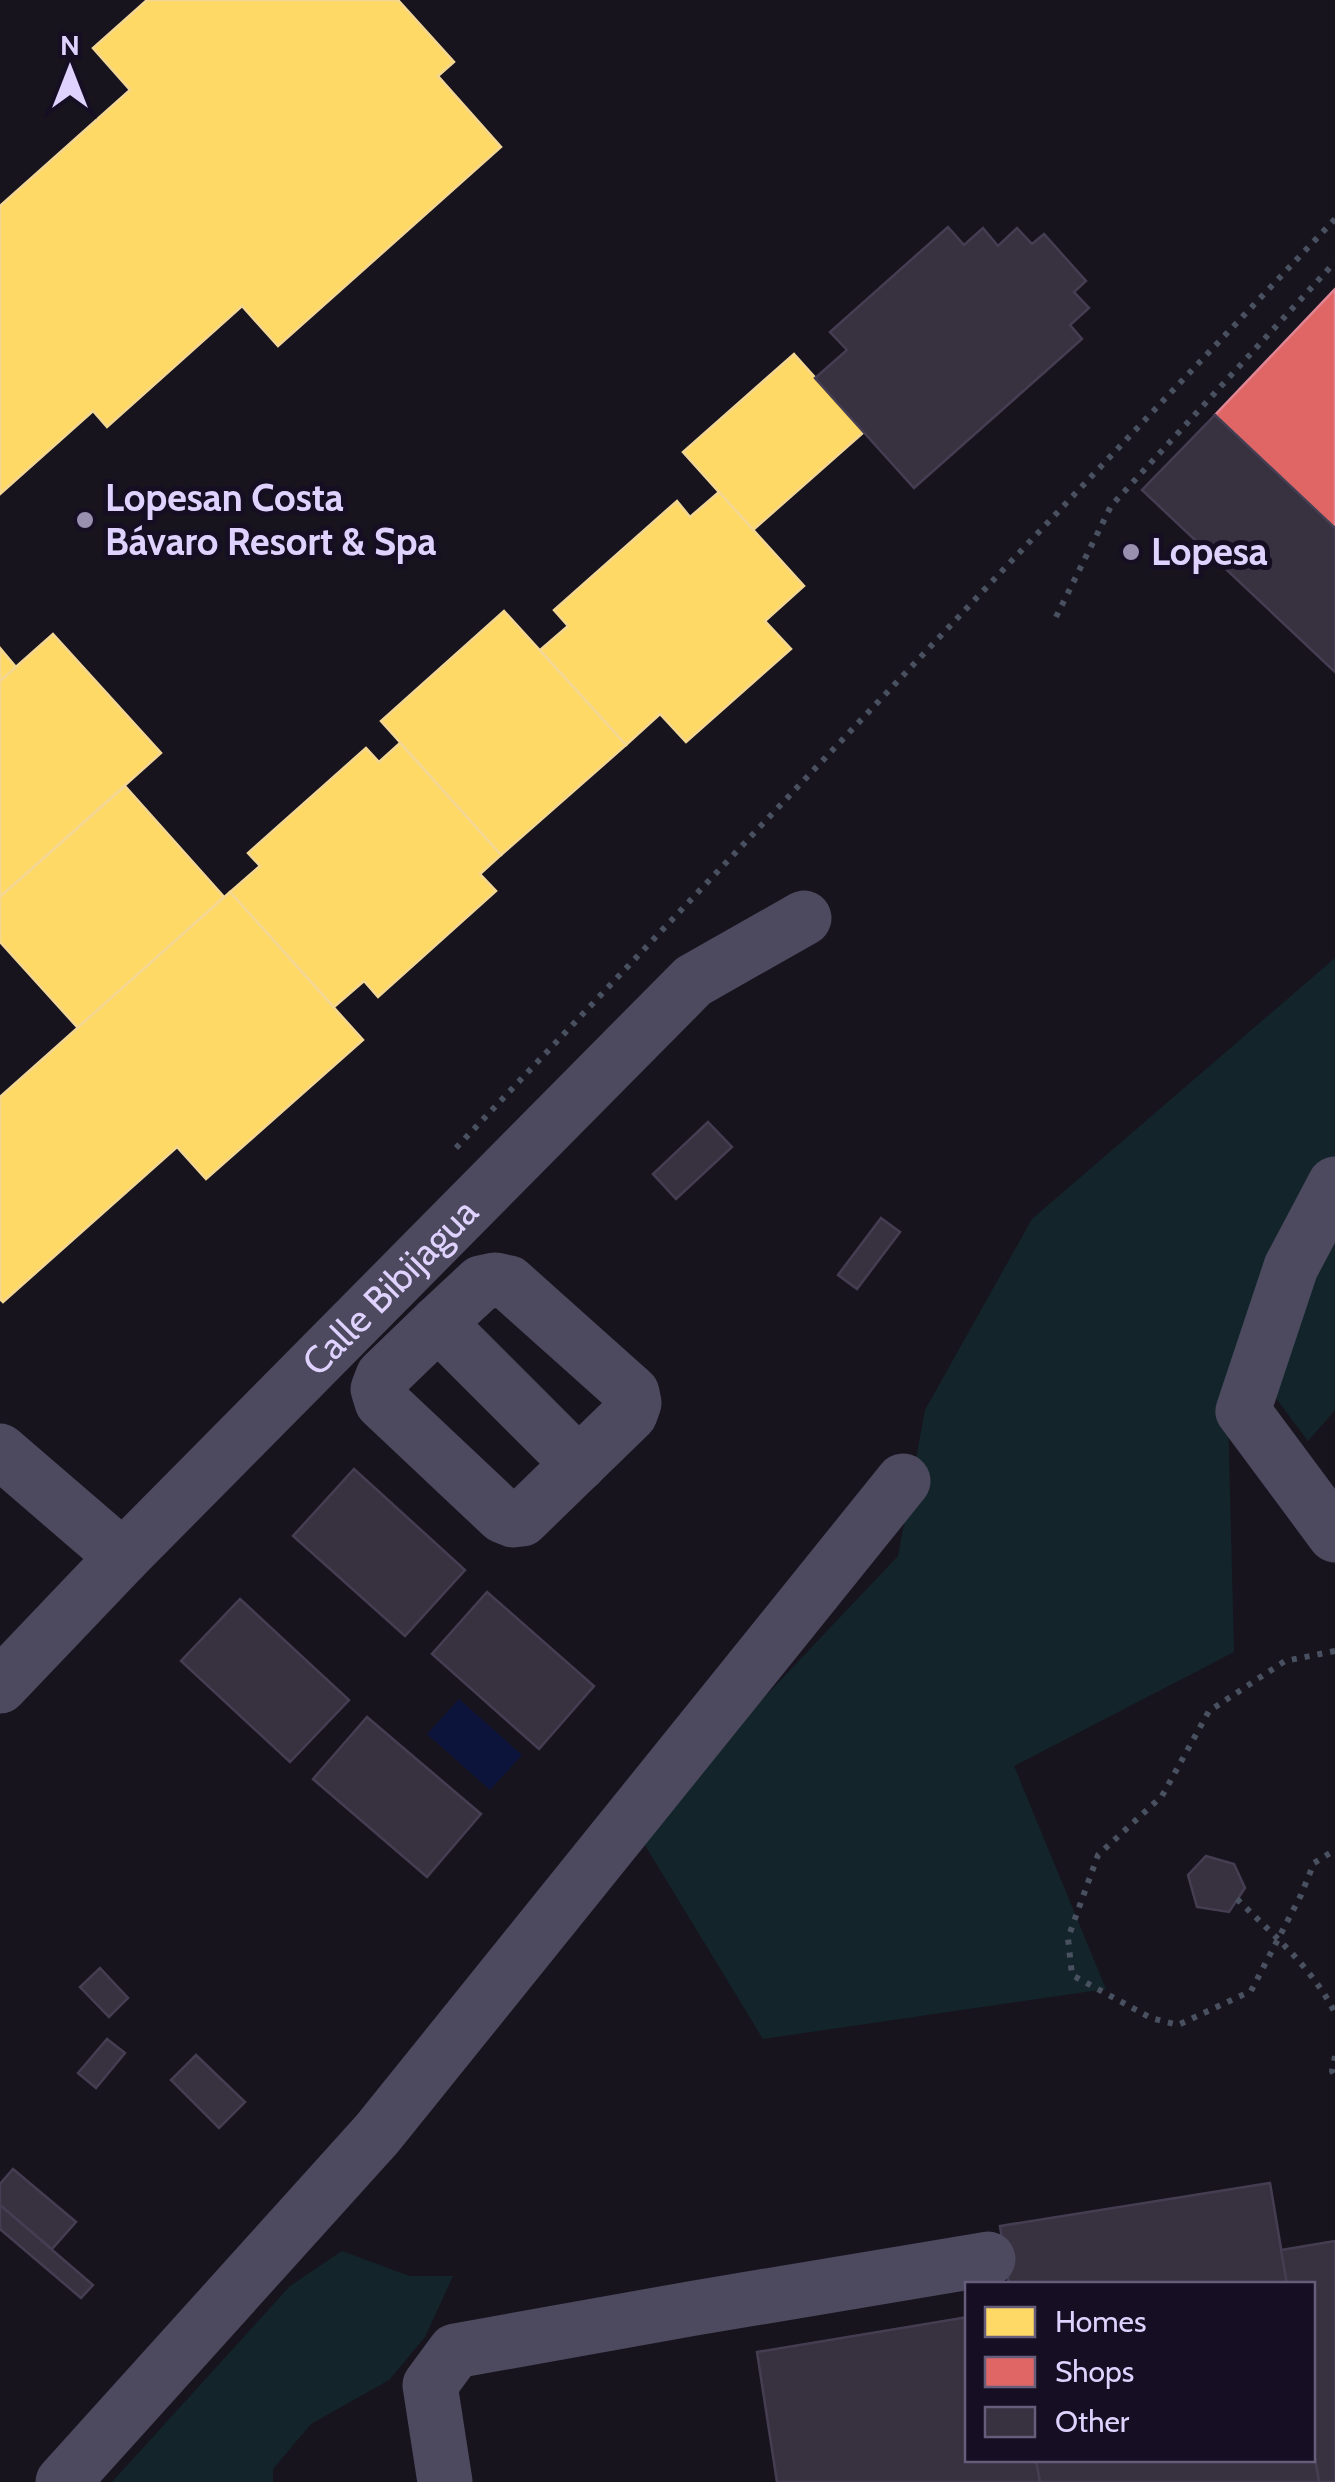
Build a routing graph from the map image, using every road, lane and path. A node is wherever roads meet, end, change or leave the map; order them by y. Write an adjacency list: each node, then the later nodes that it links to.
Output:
1 (1335, 219): 5 (path)
2 (1335, 262): 3 (path)
3 (1056, 617)
4 (804, 918): 7 (street, Calle Bibijagua)
5 (456, 1149)
6 (1335, 1184): 12 (street)
7 (375, 1303): 8 (street); 13 (street, Calle Bibijagua)
8 (428, 1332): 10 (street); 10 (street); 10 (street)
9 (0, 1451): 13 (street)
10 (579, 1464)
11 (903, 1481): 23 (street)
12 (1335, 1535)
13 (123, 1558): 15 (street, Calle Bibijagua)
14 (1335, 1651): 18 (path)
15 (0, 1686)
16 (1335, 1850): 18 (path)
17 (1237, 1900): 18 (path)
18 (1278, 1939): 19 (path)
19 (1335, 2013)
20 (1335, 2056): 21 (path)
21 (1335, 2077)
22 (988, 2260): 24 (street)
23 (63, 2482)
24 (445, 2482)

